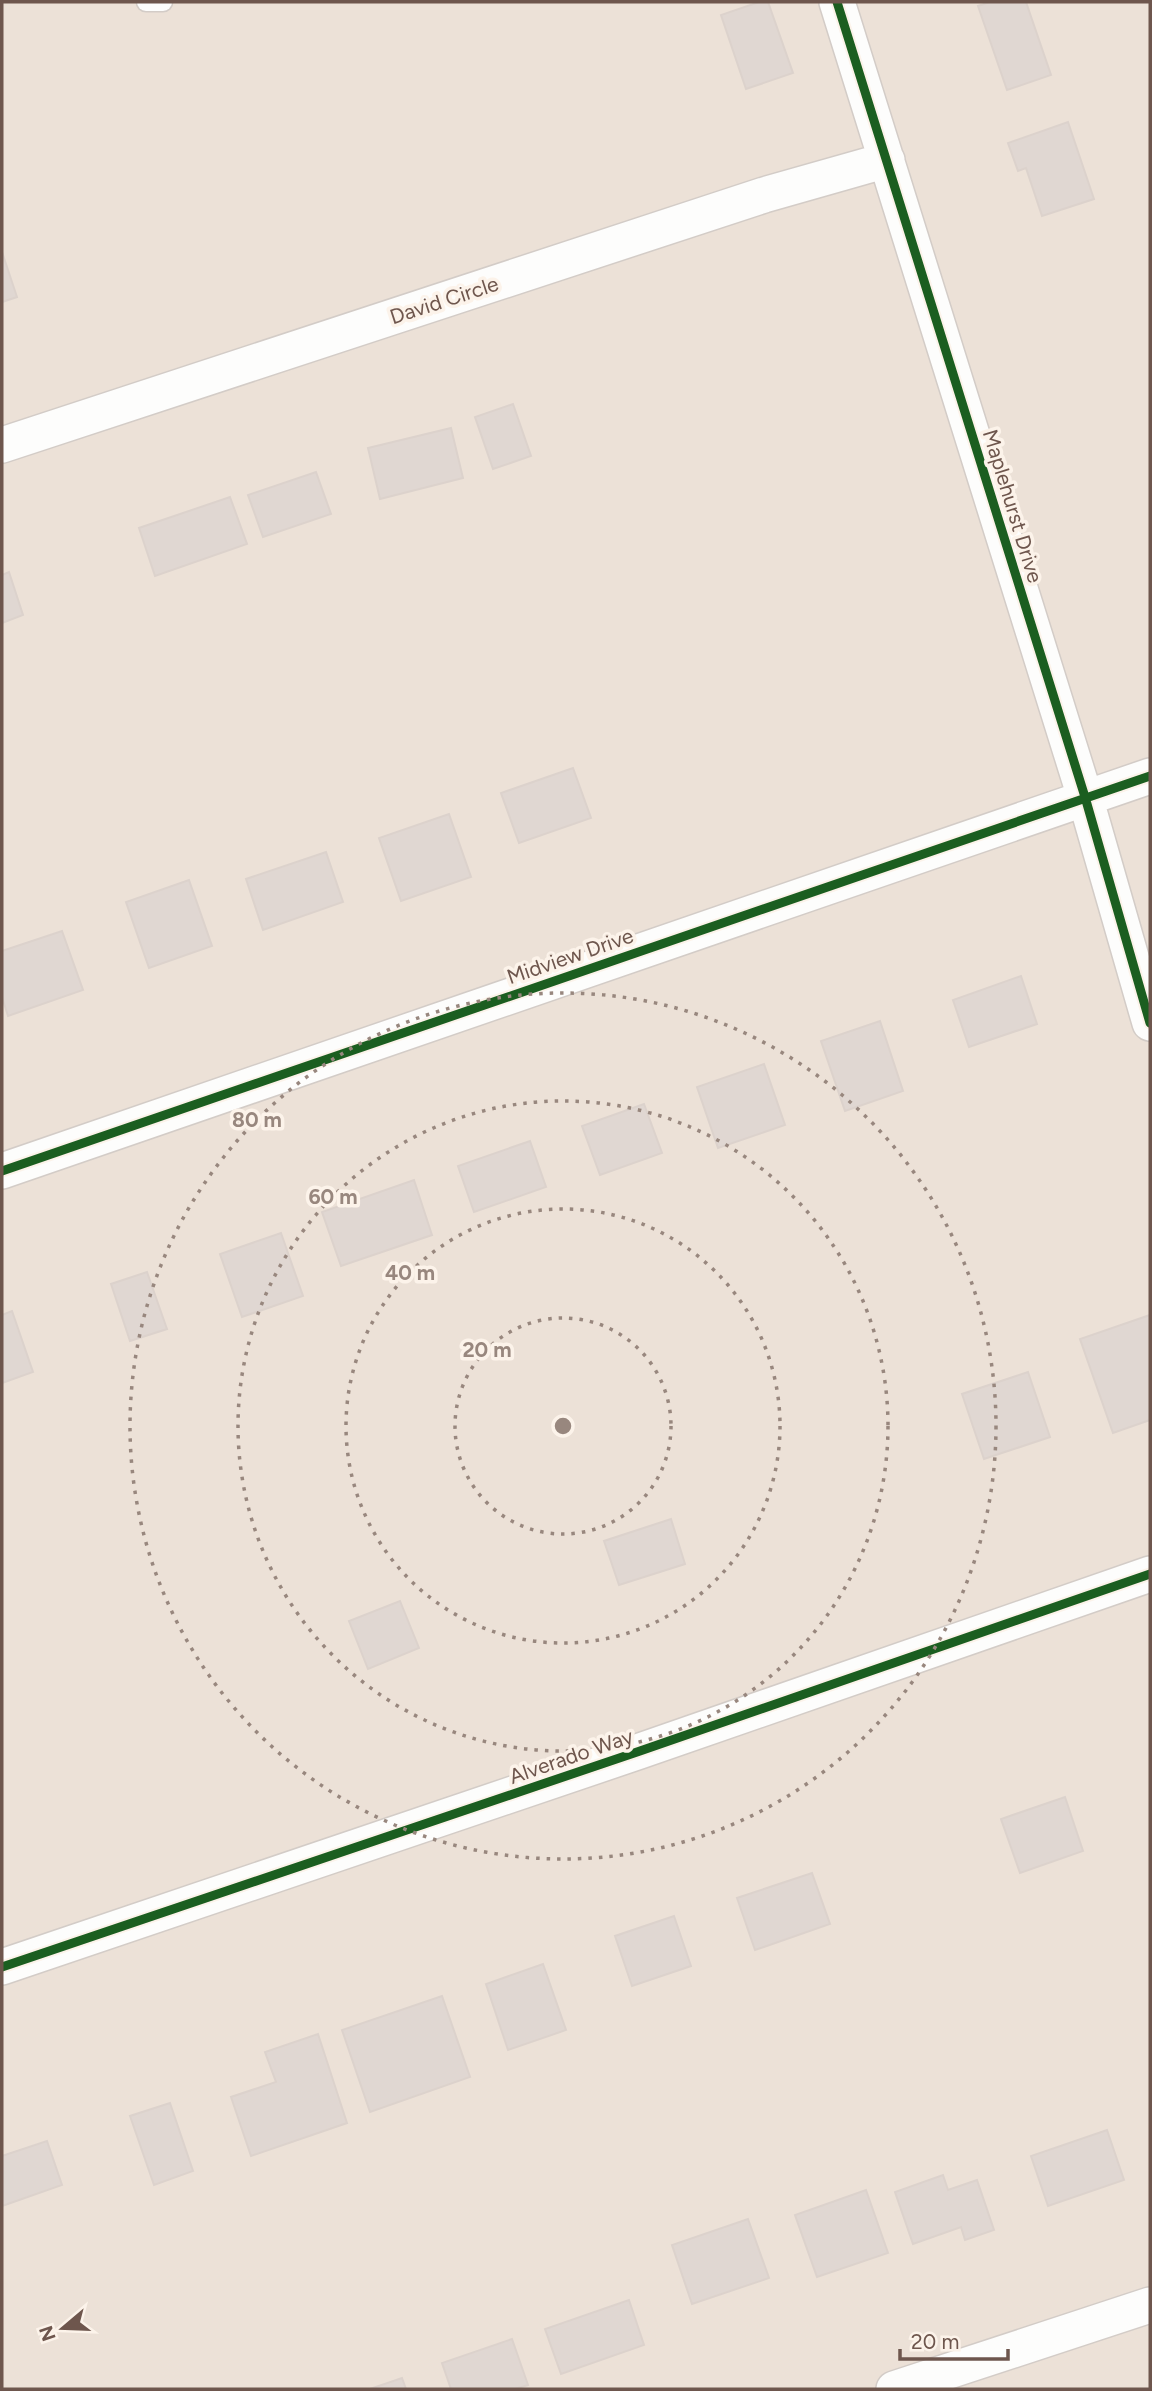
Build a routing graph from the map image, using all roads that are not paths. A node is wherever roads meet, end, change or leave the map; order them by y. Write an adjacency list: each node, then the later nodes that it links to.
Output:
1 (146, 2): 2 (lane)
2 (163, 2)
3 (837, 2): 4 (street, Maplehurst Drive)
4 (887, 160): 5 (street, David Circle); 7 (street, Maplehurst Drive)
5 (2, 444)
6 (1150, 776): 7 (street, Midview Drive)
7 (1085, 797): 8 (street, Maplehurst Drive); 9 (street, Midview Drive)
8 (1150, 1023)
9 (2, 1171)
10 (1150, 1574): 11 (street, Alverado Way)
11 (2, 1967)
12 (1150, 2305): 13 (street)
13 (894, 2389)

